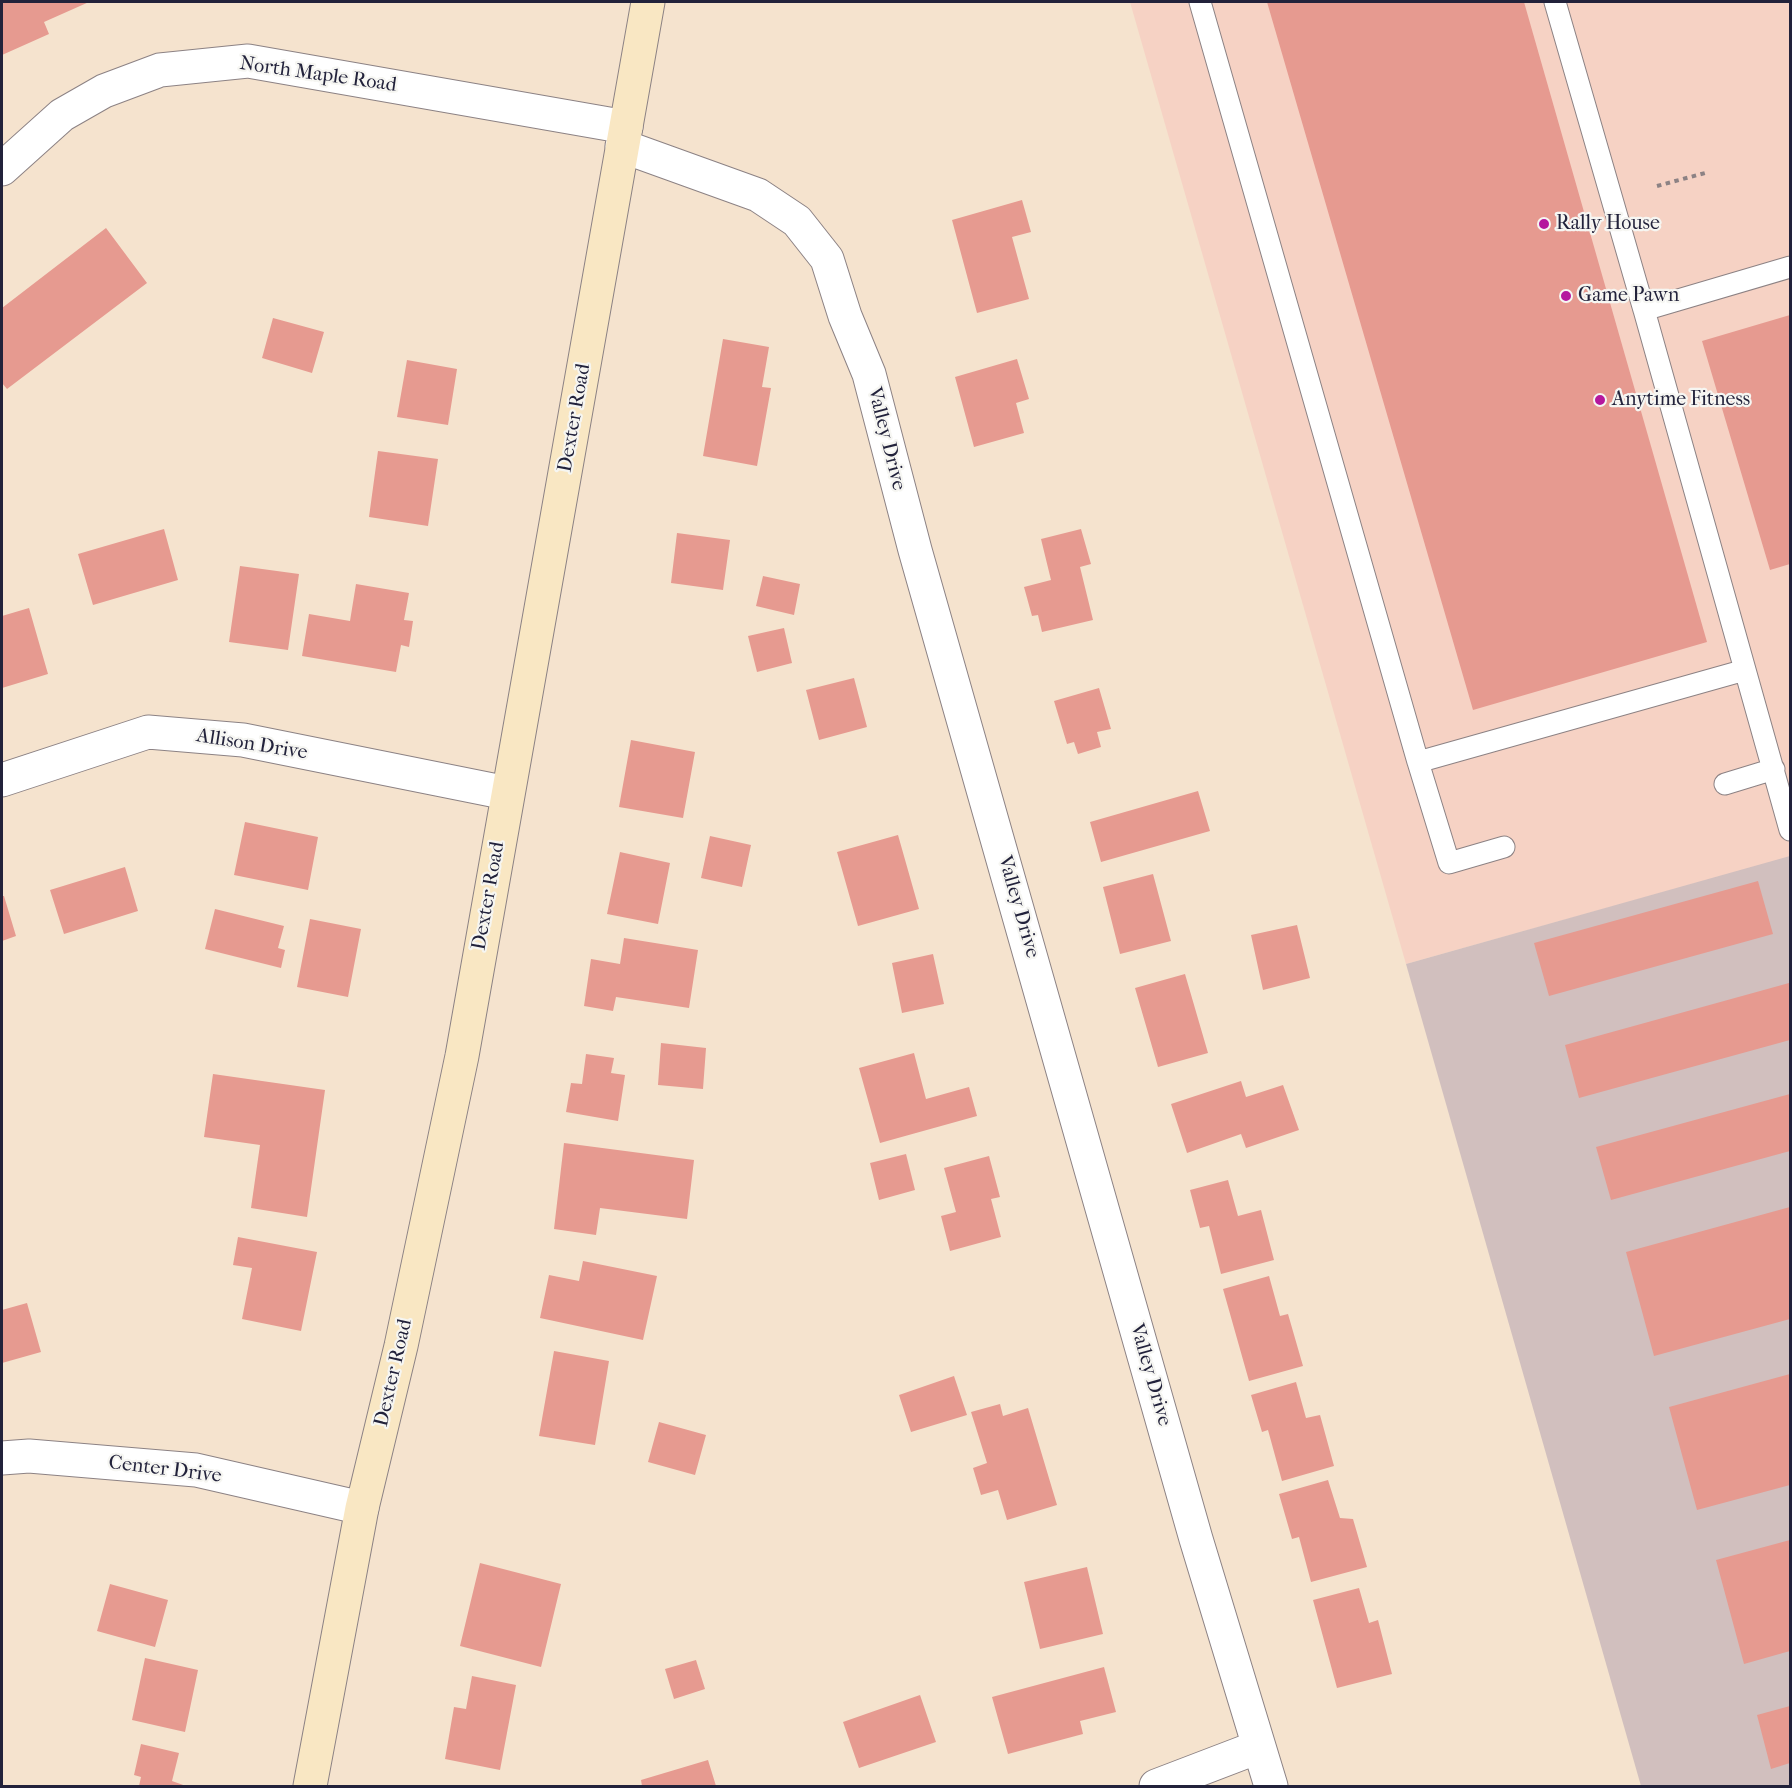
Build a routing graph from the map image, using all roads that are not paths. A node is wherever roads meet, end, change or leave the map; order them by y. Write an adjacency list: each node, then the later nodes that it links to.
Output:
1 (648, 2): 4 (main road, Dexter Road)
2 (1200, 2): 9 (lane)
3 (1555, 2): 7 (lane)
4 (624, 136): 5 (street, North Maple Road); 13 (main road, Dexter Road); 18 (street, Valley Drive)
5 (2, 169)
6 (1791, 267): 7 (lane)
7 (1644, 310): 8 (lane)
8 (1745, 670): 9 (lane); 10 (lane)
9 (1418, 762): 15 (lane)
10 (1774, 769): 12 (lane); 14 (lane)
11 (2, 780): 13 (street, Allison Drive)
12 (1725, 784)
13 (507, 793): 17 (main road, Dexter Road)
14 (1790, 823)
15 (1504, 847)
16 (2, 1458): 17 (street, Center Drive)
17 (362, 1508): 19 (main road, Dexter Road)
18 (1258, 1747): 20 (street); 21 (street, Valley Drive)
19 (310, 1786)
20 (1156, 1786)
21 (1271, 1786)

